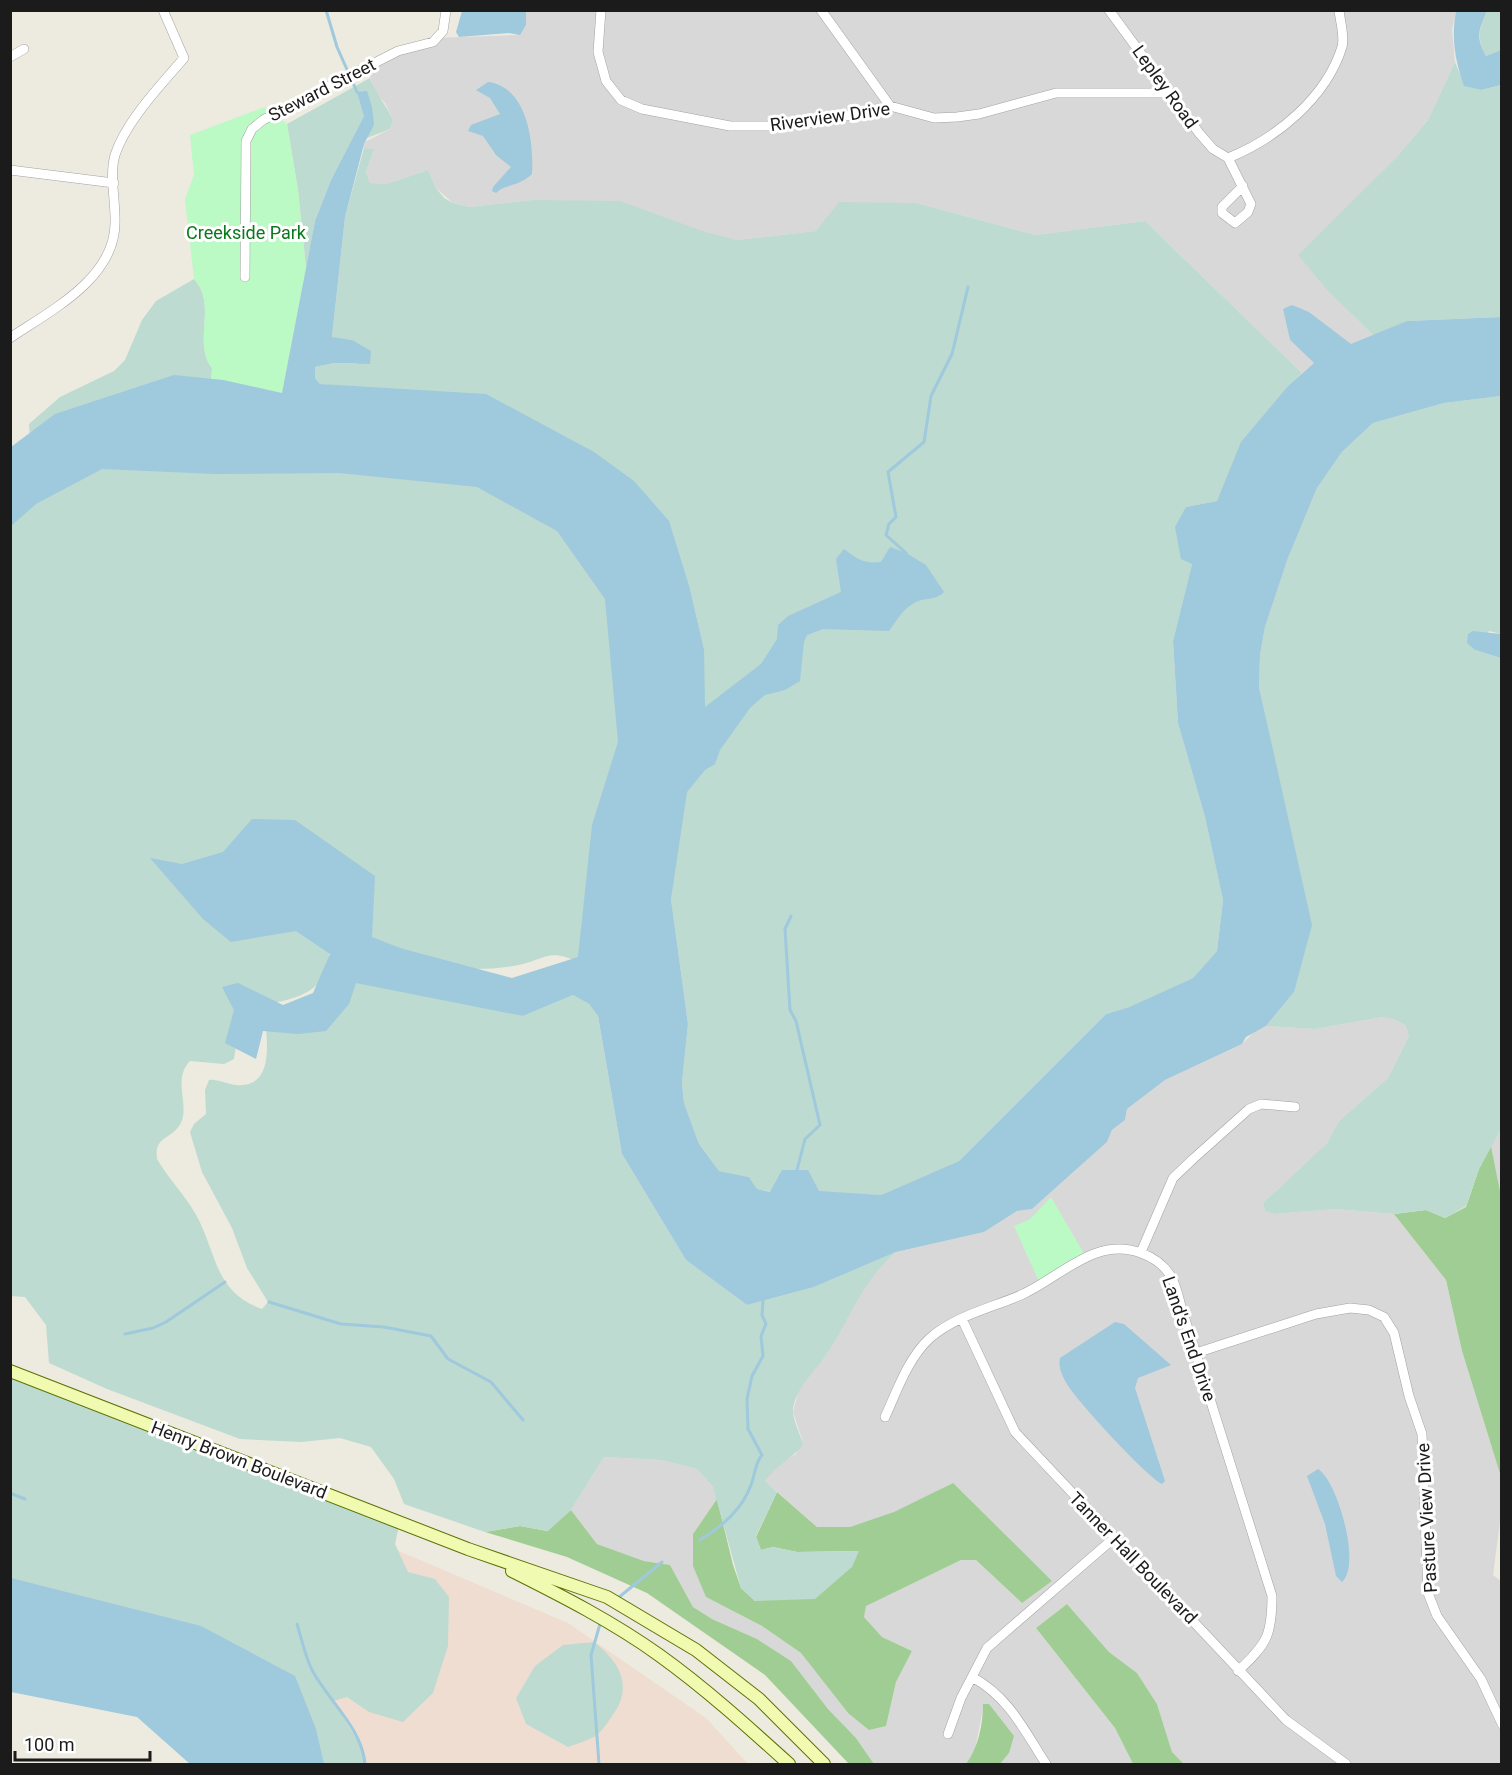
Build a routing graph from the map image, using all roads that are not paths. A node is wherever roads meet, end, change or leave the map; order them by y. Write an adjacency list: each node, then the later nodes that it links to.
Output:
1 (164, 10): 13 (street)
2 (446, 10): 15 (street, Steward Street)
3 (601, 10): 10 (street, Riverview Drive)
4 (821, 10): 10 (street)
5 (1109, 10): 9 (street, Lepley Road)
6 (1339, 10): 11 (street)
7 (24, 49): 8 (street)
8 (10, 57)
9 (1170, 93): 10 (street, Riverview Drive); 11 (street, Lepley Road)
10 (890, 106)
11 (1228, 158): 14 (street)
12 (10, 170): 13 (street)
13 (114, 183): 16 (street)
14 (1243, 186)
15 (245, 277)
16 (10, 338)
17 (1295, 1107): 18 (street)
18 (1141, 1252): 19 (street, Land's End Drive); 20 (street, Land's End Drive)
19 (962, 1319): 22 (street, Land's End Drive); 23 (street, Tanner Hall Boulevard)
20 (1196, 1353): 25 (street, Land's End Drive); 27 (street, Pasture View Drive)
21 (10, 1371): 24 (main road, Henry Brown Boulevard)
22 (885, 1417)
23 (1114, 1538): 25 (street, Tanner Hall Boulevard); 26 (street)
24 (468, 1549): 29 (main road, Henry Brown Boulevard); 30 (main road, Henry Brown Boulevard)
25 (1238, 1671): 32 (street, Tanner Hall Boulevard)
26 (972, 1677): 28 (street); 31 (street)
27 (1502, 1724)
28 (948, 1734)
29 (789, 1764)
30 (824, 1764)
31 (1046, 1764)
32 (1346, 1764)

